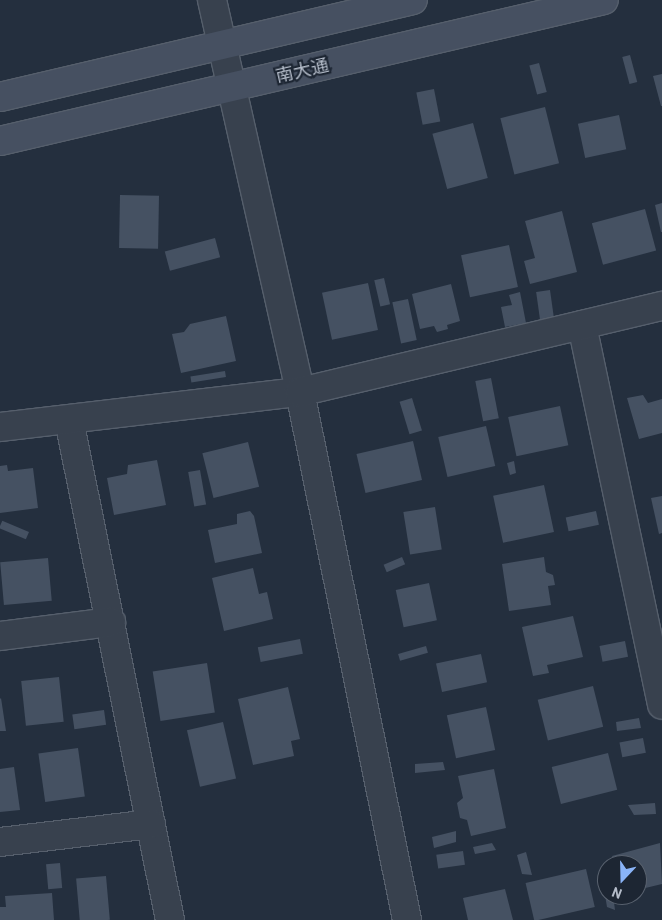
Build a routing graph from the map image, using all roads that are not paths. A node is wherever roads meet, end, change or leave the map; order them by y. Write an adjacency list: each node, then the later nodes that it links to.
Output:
1 (212, 0): 4 (street)
2 (413, 0): 4 (street)
3 (604, 0): 5 (street, 南大通)
4 (222, 45): 5 (street); 6 (street)
5 (231, 86): 7 (street, 南大通); 10 (street)
6 (0, 97)
7 (0, 141)
8 (662, 306): 9 (street)
9 (582, 325): 10 (street); 13 (street)
10 (300, 392): 11 (street); 20 (street)
11 (70, 420): 12 (street); 14 (street)
12 (0, 427)
13 (651, 595): 16 (street)
14 (111, 622): 15 (street); 17 (street)
15 (0, 636)
16 (662, 704)
17 (151, 824): 18 (street); 19 (street)
18 (0, 842)
19 (170, 920)
20 (407, 920)

